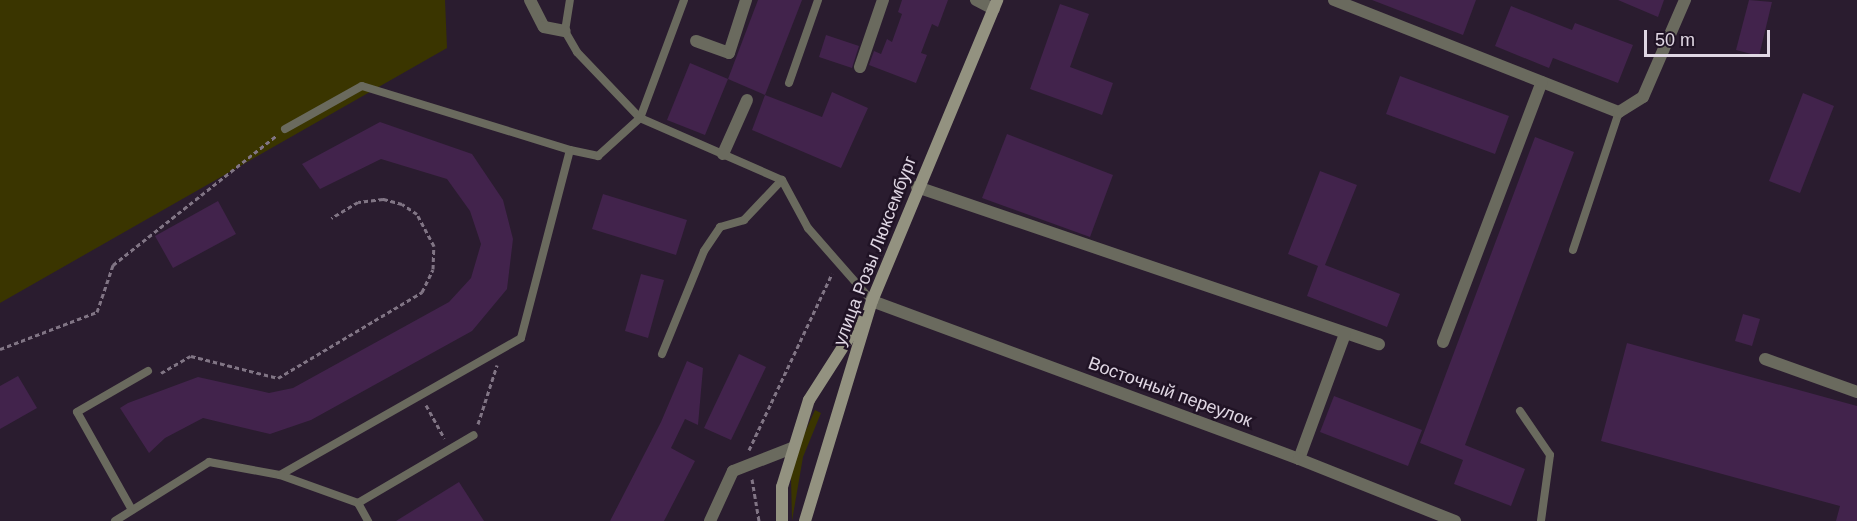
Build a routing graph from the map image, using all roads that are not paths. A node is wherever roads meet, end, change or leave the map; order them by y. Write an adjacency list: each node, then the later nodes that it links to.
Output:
1 (530, 0): 11 (street)
2 (570, 0): 11 (lane)
3 (684, 0): 18 (lane)
4 (746, 0): 12 (street)
5 (818, 0): 15 (lane)
6 (883, 0): 13 (street)
7 (976, 0): 10 (street)
8 (1334, 0): 14 (street)
9 (1685, 0): 17 (street)
10 (996, 4): 23 (main road, улица Розы Люксембург)
11 (565, 31): 18 (lane)
12 (696, 41)
13 (860, 67)
14 (1542, 82): 17 (street); 27 (street)
15 (789, 83)
16 (747, 100): 21 (street)
17 (1619, 112): 24 (lane)
18 (640, 118): 20 (lane); 21 (lane)
19 (285, 129): 20 (lane)
20 (570, 150): 37 (lane)
21 (723, 154): 22 (lane)
22 (782, 180): 25 (lane); 29 (lane)
23 (917, 187): 25 (main road, улица Розы Люксембург); 26 (street)
24 (1573, 250)
25 (872, 301): 35 (main road); 36 (street, Восточный переулок); 44 (main road, улица Розы Люксембург)
26 (1345, 334): 28 (street); 36 (street)
27 (1443, 342)
28 (1379, 344)
29 (662, 354)
30 (1766, 359): 32 (street)
31 (148, 371): 39 (lane)
32 (1857, 392)
33 (1520, 411): 46 (lane)
34 (474, 435): 38 (lane)
35 (792, 448): 42 (street); 43 (main road)
36 (1299, 459): 45 (street, Восточный переулок)
37 (280, 476): 38 (lane); 39 (lane)
38 (358, 503): 41 (lane)
39 (132, 510): 40 (lane)
40 (115, 521)
41 (368, 521)
42 (710, 521)
43 (782, 521)
44 (805, 521)
45 (1455, 521)
46 (1541, 521)

